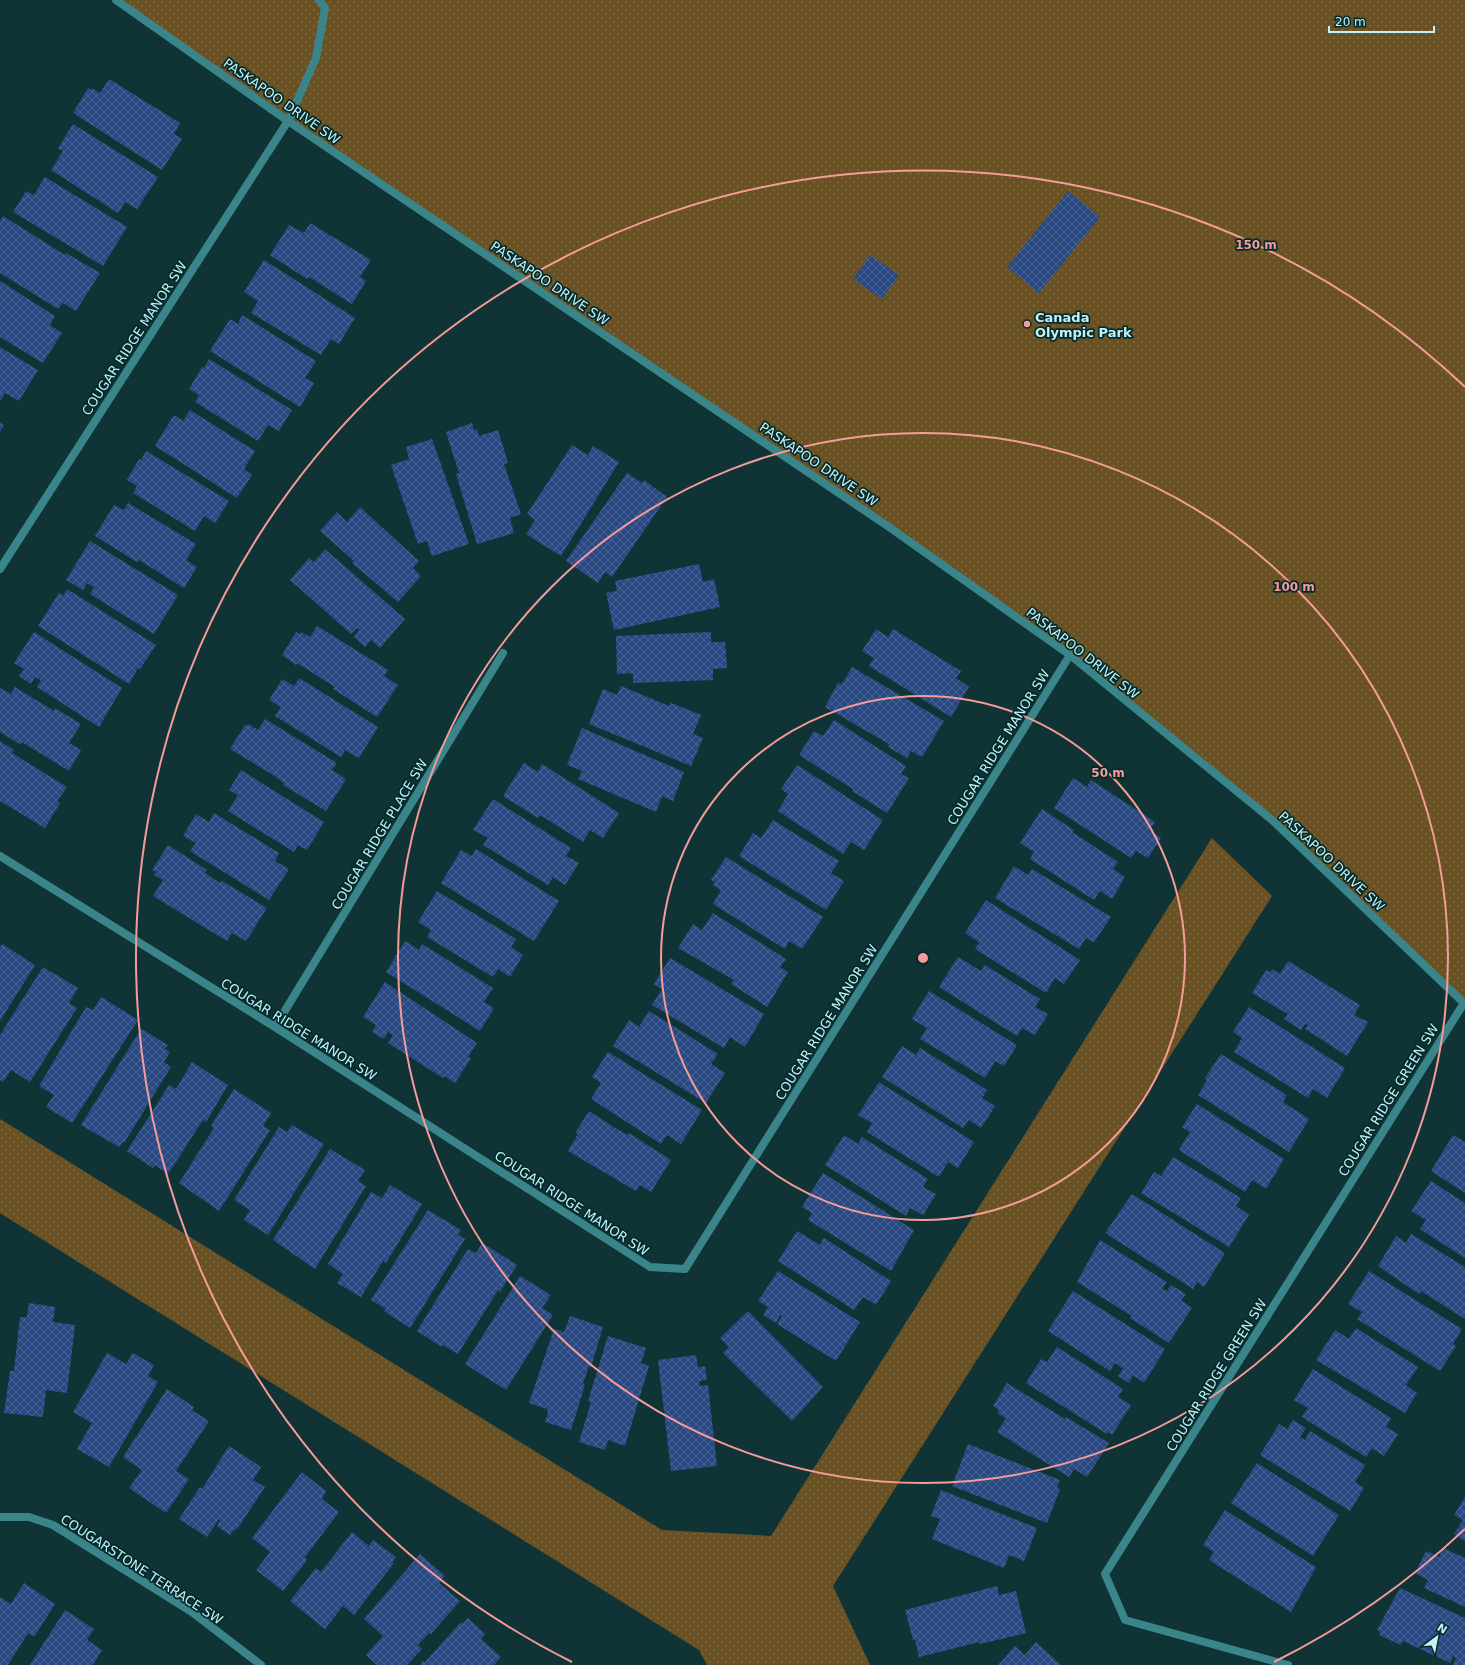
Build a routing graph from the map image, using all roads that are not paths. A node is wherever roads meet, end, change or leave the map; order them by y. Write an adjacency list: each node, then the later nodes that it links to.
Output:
1 (116, 0): 3 (street, PASKAPOO DRIVE SW)
2 (319, 0): 3 (street, COUGAR RIDGE MANOR SW)
3 (288, 121): 4 (street, COUGAR RIDGE MANOR SW); 6 (street, PASKAPOO DRIVE SW)
4 (0, 569)
5 (503, 653): 9 (street, COUGAR RIDGE PLACE SW)
6 (1070, 655): 8 (street, PASKAPOO DRIVE SW); 9 (street, COUGAR RIDGE MANOR SW)
7 (0, 856): 9 (street, COUGAR RIDGE MANOR SW)
8 (1464, 1003): 12 (street, COUGAR RIDGE GREEN SW)
9 (275, 1027)
10 (0, 1517): 11 (street, COUGARSTONE TERRACE SW)
11 (261, 1665)
12 (1288, 1665)

